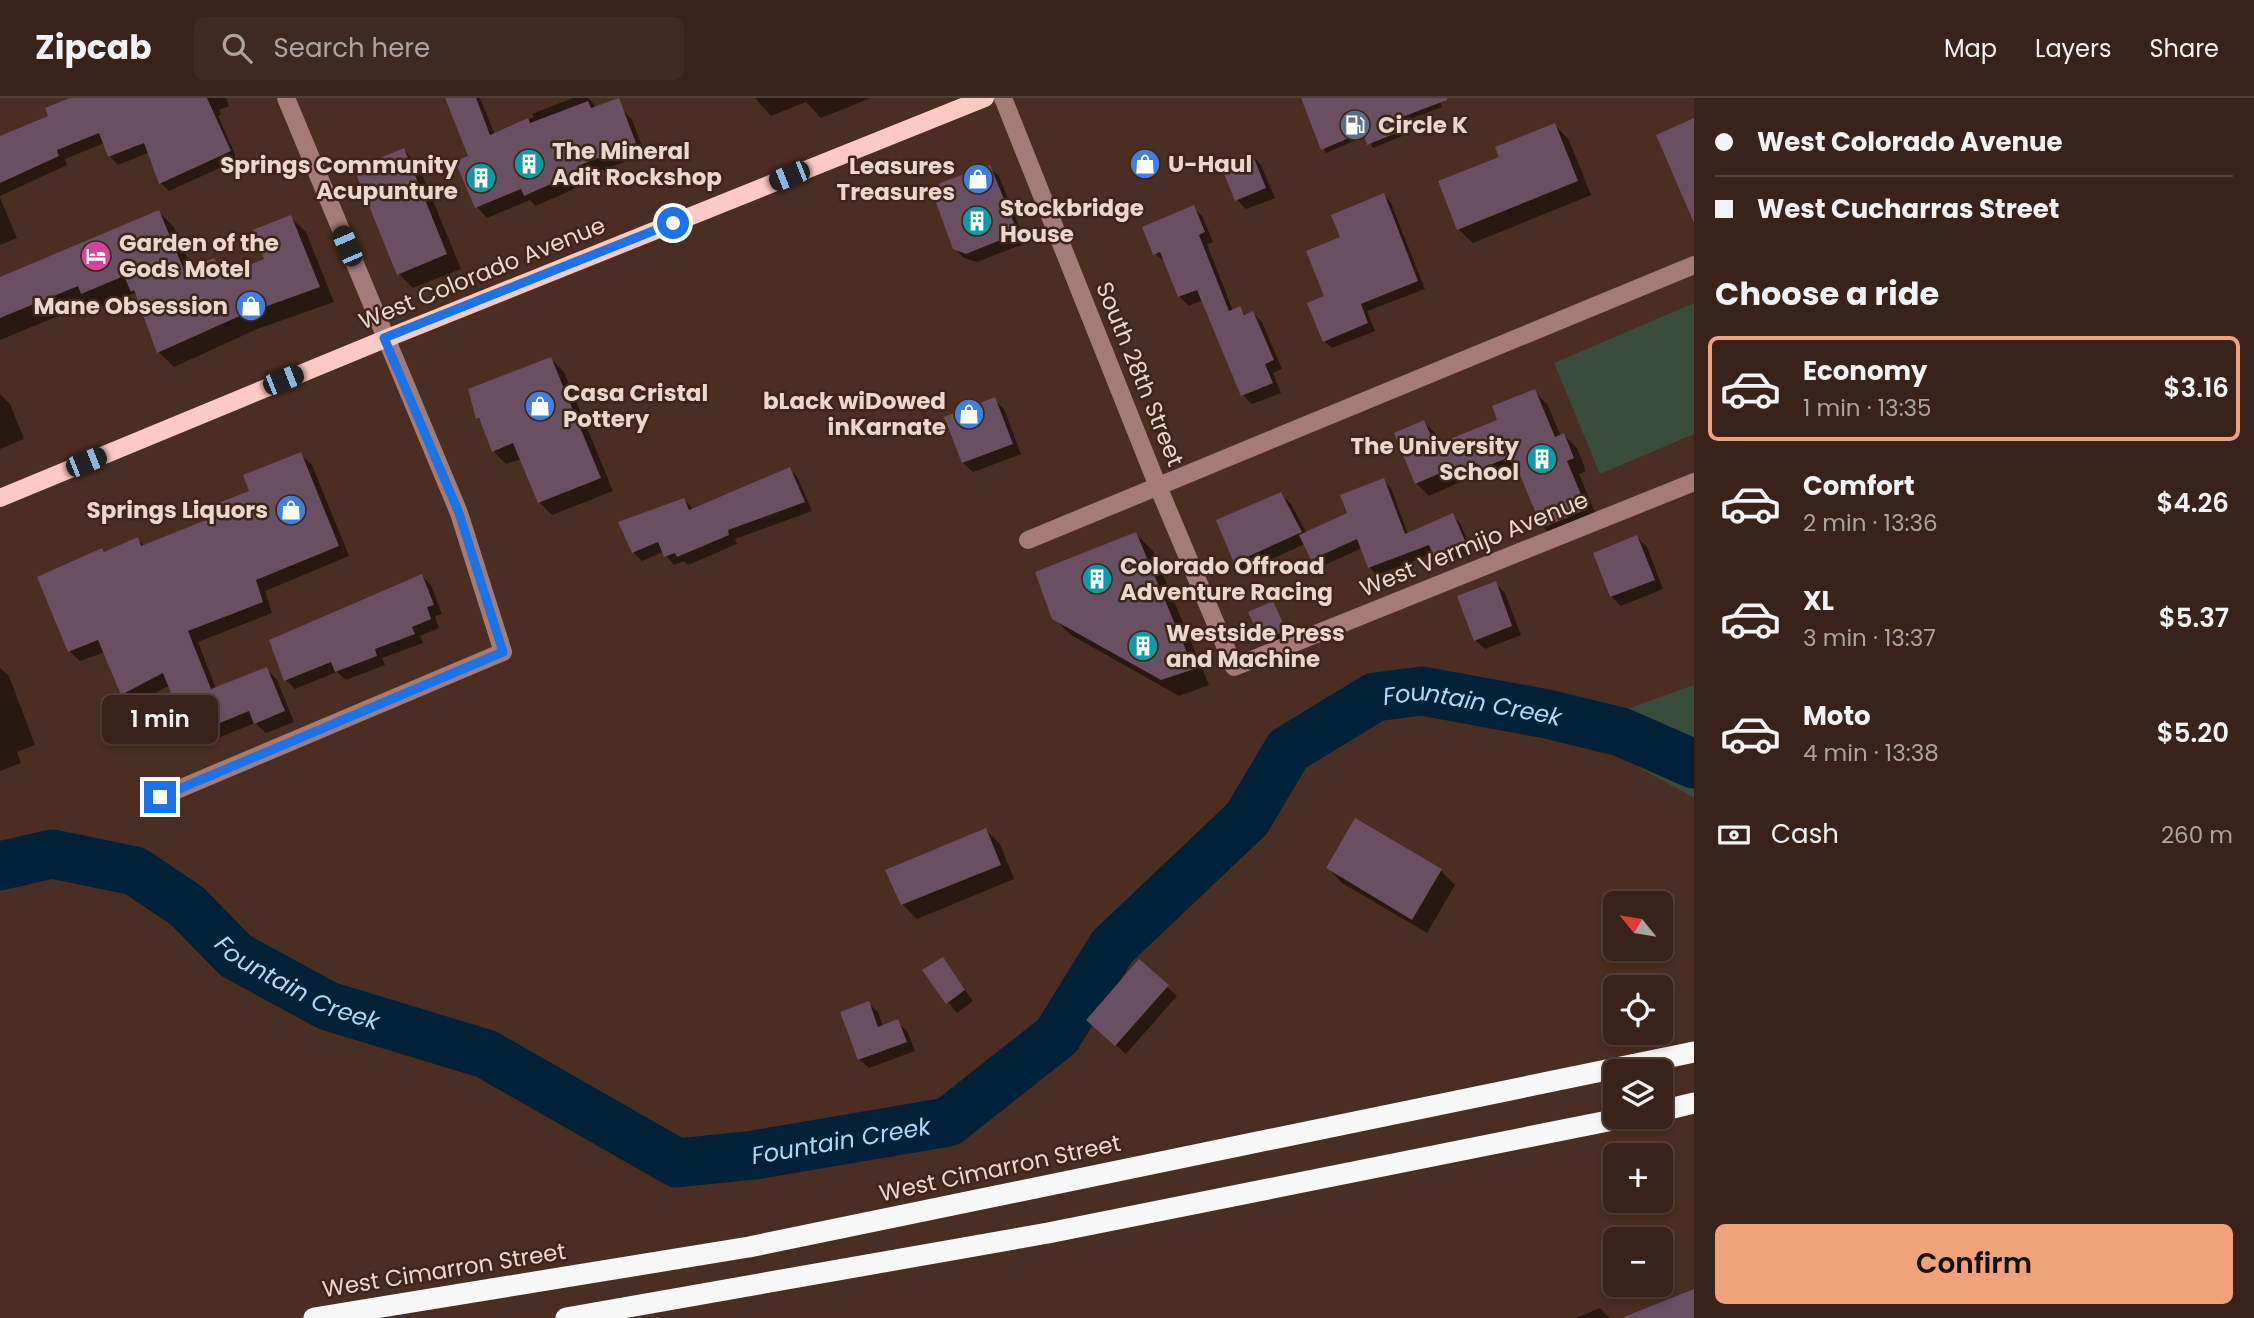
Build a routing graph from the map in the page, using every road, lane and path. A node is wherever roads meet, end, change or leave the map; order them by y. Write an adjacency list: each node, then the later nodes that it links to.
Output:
1 (286, 98): 5 (street)
2 (985, 98): 5 (main road, West Colorado Avenue)
3 (1003, 98): 7 (street, South 28th Street)
4 (1694, 265): 7 (street)
5 (384, 338): 8 (main road, West Colorado Avenue); 11 (street)
6 (1694, 482): 10 (street, West Vermijo Avenue)
7 (1157, 485): 9 (street); 10 (street, South 28th Street)
8 (0, 498)
9 (1028, 540)
10 (1234, 667)
11 (160, 797)
12 (1694, 1052): 16 (highway, West Cimarron Street)
13 (1694, 1104): 14 (highway)
14 (1673, 1108)
15 (1603, 1122): 17 (highway)
16 (314, 1318)
17 (566, 1318)

